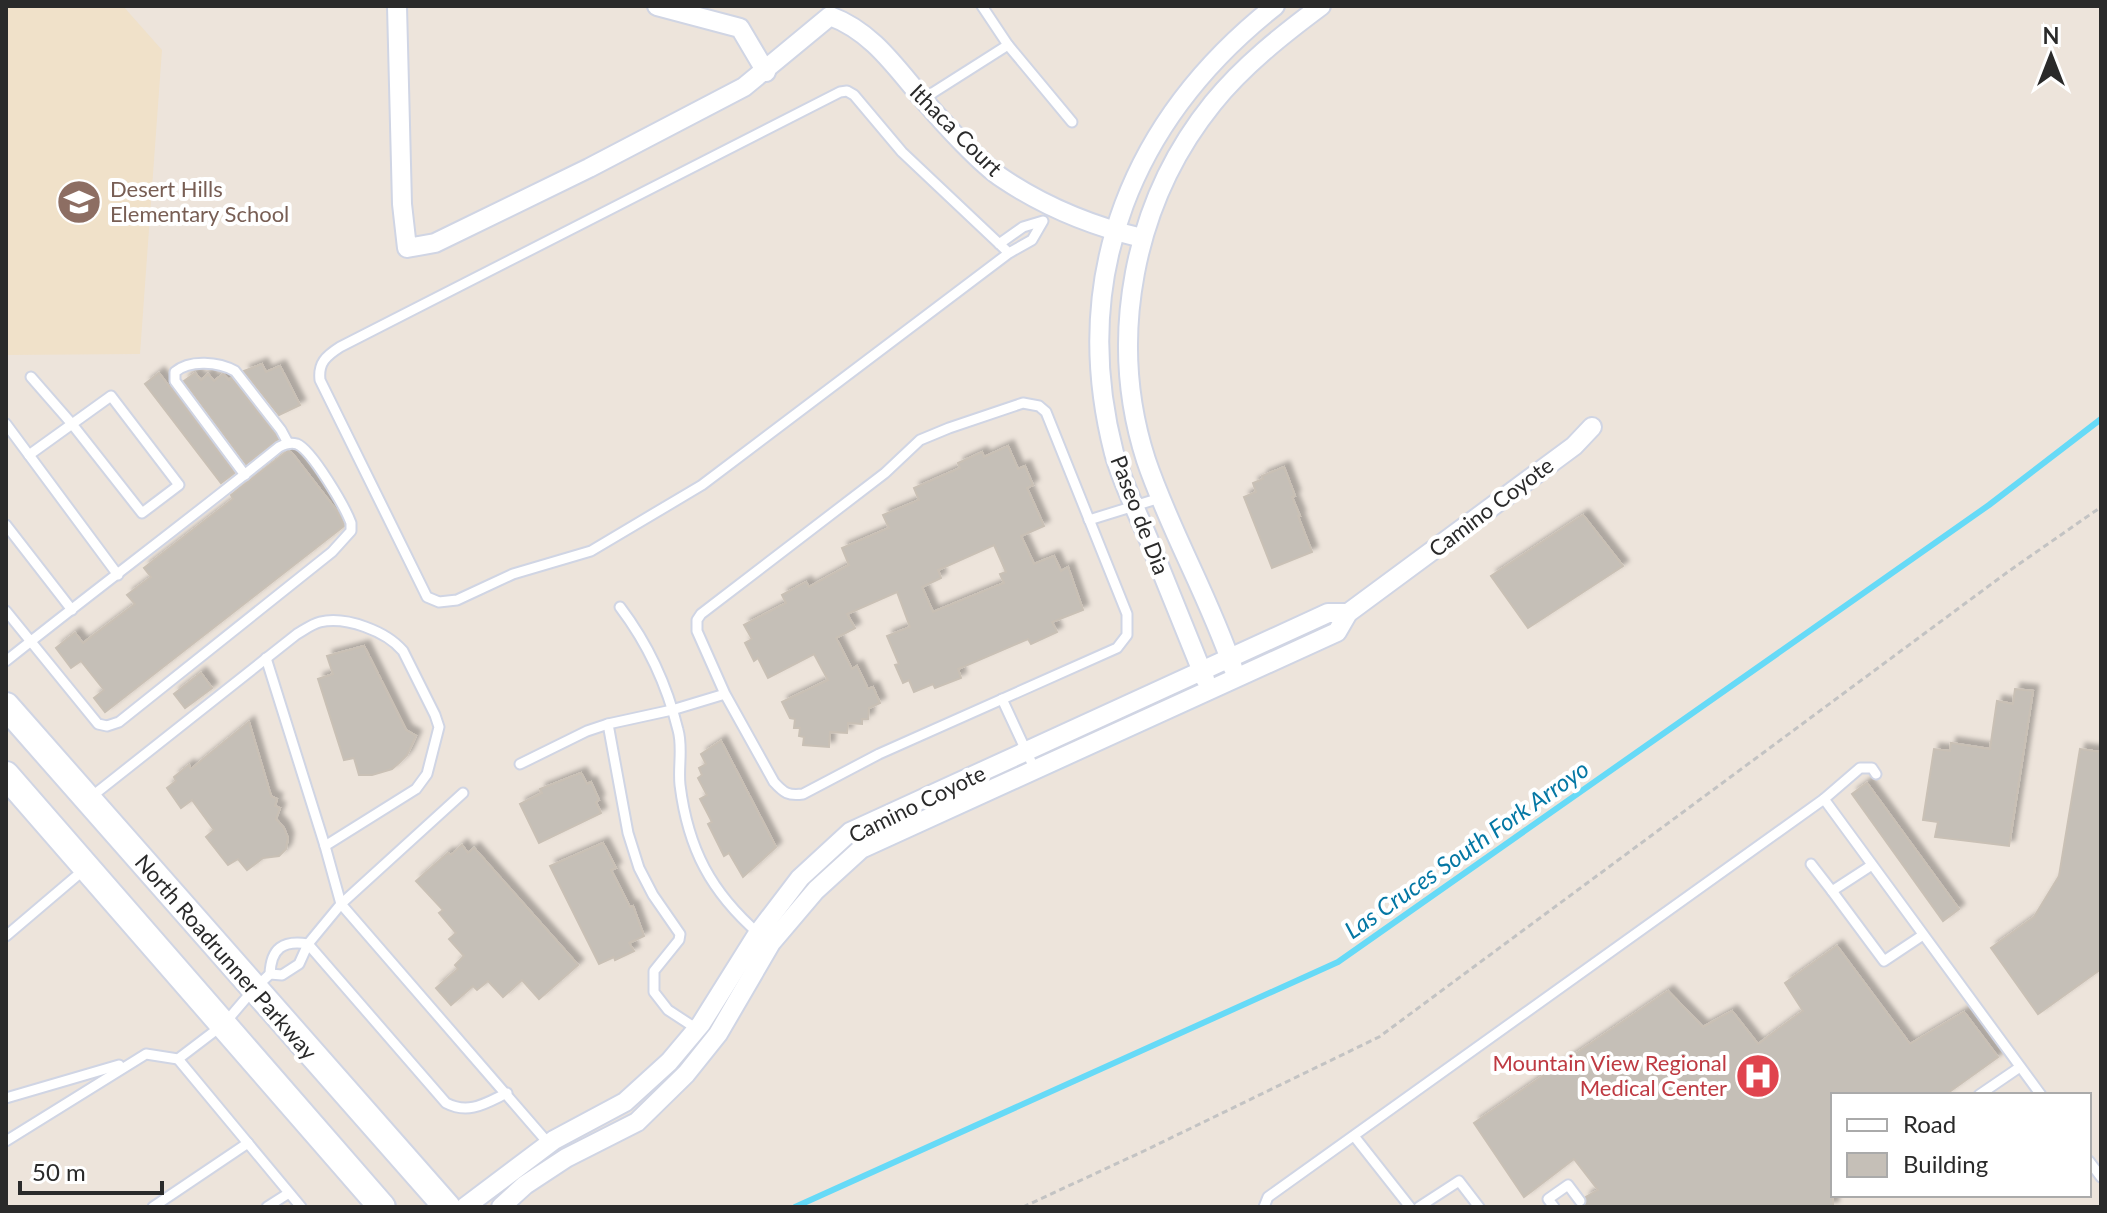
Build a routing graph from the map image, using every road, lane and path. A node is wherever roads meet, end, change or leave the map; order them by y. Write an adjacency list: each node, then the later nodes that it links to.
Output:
1 (397, 6): 7 (street)
2 (657, 6): 7 (street)
3 (982, 6): 6 (lane)
4 (1275, 6): 11 (street, Paseo de Dia)
5 (1316, 7): 12 (street, Paseo de Dia)
6 (1008, 45): 8 (lane); 9 (lane)
7 (766, 72): 8 (street, Ithaca Court)
8 (923, 99): 10 (street, Ithaca Court)
9 (1072, 122)
10 (1049, 214): 11 (street, Ithaca Court); 13 (lane); 14 (lane)
11 (1115, 232): 12 (street, Ithaca Court); 23 (street, Paseo de Dia)
12 (1142, 238): 22 (street, Paseo de Dia)
13 (999, 244): 14 (lane); 14 (lane)
14 (1009, 253)
15 (31, 377): 17 (lane)
16 (6, 424): 20 (lane)
17 (72, 424): 17 (lane); 20 (lane)
18 (1592, 427): 31 (street, Camino Coyote)
19 (288, 443): 21 (lane); 21 (lane); 32 (lane)
20 (29, 455): 27 (lane)
21 (245, 475): 27 (lane)
22 (1160, 498): 23 (lane); 34 (street, Paseo de Dia)
23 (1134, 505): 25 (lane); 36 (street, Paseo de Dia)
24 (2101, 507): 86 (path)
25 (1089, 520): 39 (lane); 40 (lane)
26 (6, 525): 29 (lane)
27 (118, 575): 29 (lane)
28 (620, 607): 42 (lane)
29 (72, 610): 32 (lane)
30 (6, 611): 32 (lane)
31 (1348, 613): 34 (street, Camino Coyote); 37 (street, Camino Coyote)
32 (30, 642): 35 (lane)
33 (266, 658): 50 (lane); 52 (lane); 52 (lane)
34 (1229, 658): 36 (street, Camino Coyote); 37 (street, Paseo de Dia)
35 (6, 661)
36 (1202, 669): 38 (street, Paseo de Dia); 44 (street, Camino Coyote)
37 (1236, 678): 38 (street, Camino Coyote)
38 (1210, 690): 46 (street, Camino Coyote)
39 (725, 694): 40 (lane); 42 (lane)
40 (1002, 699): 44 (lane)
41 (6, 706): 50 (main road, North Roadrunner Parkway)
42 (672, 710): 43 (lane); 60 (lane)
43 (608, 724): 45 (lane); 64 (lane)
44 (1026, 751): 46 (lane); 60 (street, Camino Coyote)
45 (520, 764)
46 (1035, 770): 60 (street, Camino Coyote)
47 (1876, 774): 51 (lane)
48 (6, 775): 55 (main road, North Roadrunner Parkway)
49 (463, 793): 57 (lane)
50 (88, 799): 62 (main road, North Roadrunner Parkway)
51 (1824, 799): 54 (lane); 73 (lane)
52 (325, 846): 57 (lane)
53 (1811, 864): 56 (lane)
54 (1872, 865): 56 (lane); 58 (lane)
55 (87, 868): 59 (lane); 63 (main road, North Roadrunner Parkway)
56 (1832, 891): 58 (lane)
57 (341, 904): 61 (lane); 69 (lane)
58 (1923, 935): 68 (lane)
59 (6, 936)
60 (764, 938): 64 (street, Camino Coyote); 65 (street, Camino Coyote)
61 (308, 944): 62 (lane); 62 (lane); 69 (lane)
62 (262, 982): 63 (lane); 83 (main road, North Roadrunner Parkway)
63 (224, 1024): 66 (lane); 82 (main road, North Roadrunner Parkway)
64 (696, 1029): 65 (lane); 76 (street, Camino Coyote)
65 (713, 1040): 85 (street, Camino Coyote)
66 (178, 1059): 67 (lane); 75 (lane)
67 (130, 1062): 72 (lane); 74 (lane)
68 (2020, 1067): 70 (lane); 71 (lane)
69 (507, 1093): 76 (lane)
70 (1982, 1093)
71 (2040, 1093)
72 (6, 1098)
73 (1354, 1136): 87 (lane); 88 (lane)
74 (6, 1141)
75 (248, 1143): 77 (lane); 79 (lane)
76 (549, 1144): 84 (street, Camino Coyote)
77 (289, 1193): 80 (lane); 81 (lane)
78 (1580, 1201): 91 (lane)
79 (153, 1207)
80 (267, 1207)
81 (301, 1207)
82 (382, 1207)
83 (447, 1207)
84 (465, 1207)
85 (501, 1207)
86 (1023, 1207)
87 (1264, 1207)
88 (1410, 1207)
89 (1419, 1207): 90 (lane)
90 (1479, 1207)
91 (1554, 1207)

